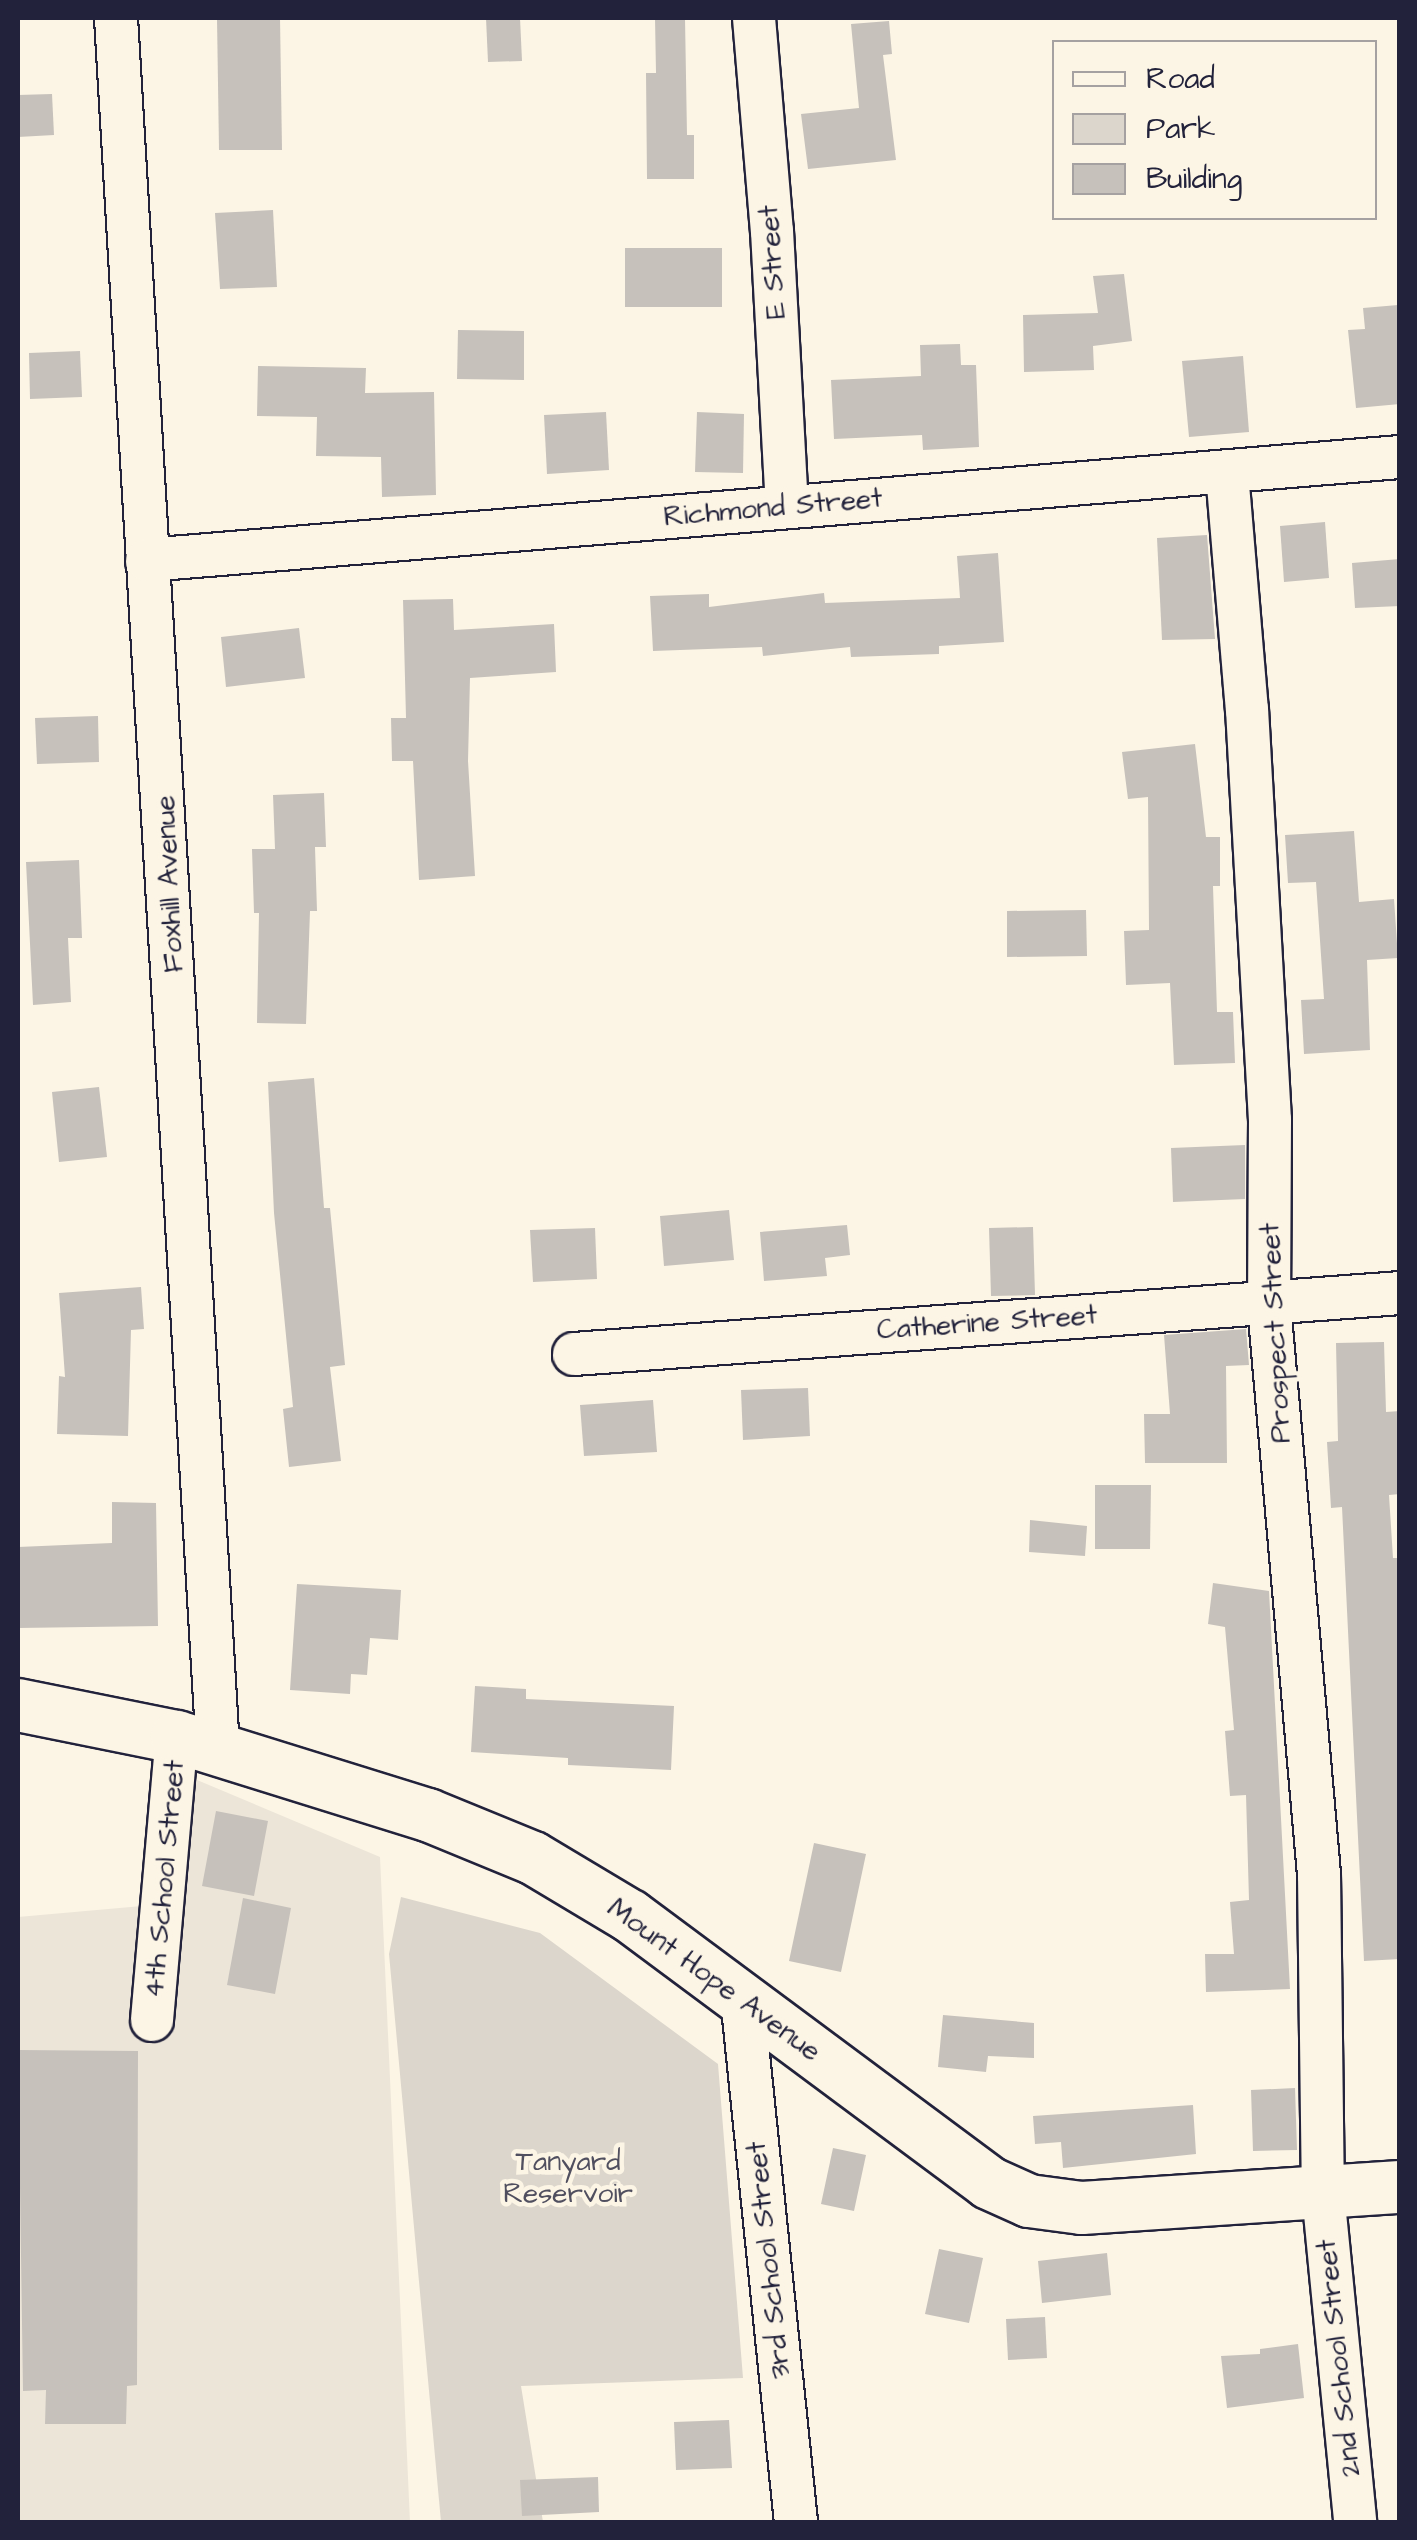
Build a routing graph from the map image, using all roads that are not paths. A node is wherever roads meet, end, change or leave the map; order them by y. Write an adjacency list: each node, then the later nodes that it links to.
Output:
1 (116, 18): 6 (street, Foxhill Avenue)
2 (754, 18): 5 (street, E Street)
3 (1400, 457): 4 (street, Richmond Street)
4 (1228, 473): 5 (street, Richmond Street); 8 (street, Prospect Street)
5 (787, 506): 6 (street, Richmond Street)
6 (147, 560): 11 (street, Foxhill Avenue)
7 (1400, 1293): 8 (street, Catherine Street)
8 (1269, 1305): 9 (street, Catherine Street); 15 (street, Prospect Street)
9 (574, 1354)
10 (18, 1705): 11 (street, Mount Hope Avenue)
11 (198, 1744): 12 (street, Mount Hope Avenue); 13 (street, 4th School Street)
12 (742, 1997): 15 (street, Mount Hope Avenue); 16 (street, 3rd School Street)
13 (152, 2020)
14 (1400, 2186): 15 (street, Mount Hope Avenue)
15 (1323, 2192): 17 (street, 2nd School Street)
16 (796, 2522)
17 (1355, 2522)

